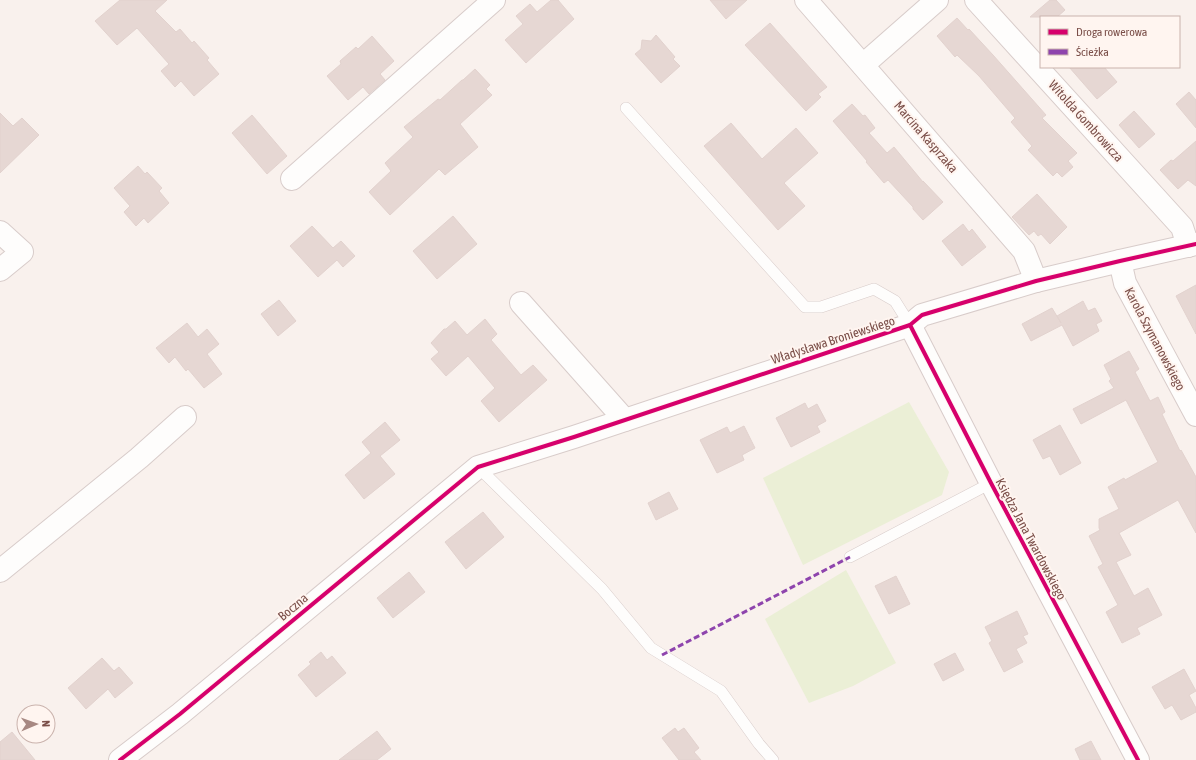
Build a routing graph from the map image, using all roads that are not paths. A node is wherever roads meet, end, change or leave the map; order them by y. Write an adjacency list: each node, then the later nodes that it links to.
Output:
1 (494, 0): 7 (street)
2 (806, 0): 5 (street, Marcina Kasprzaka)
3 (937, 0): 5 (street)
4 (976, 0): 9 (street, Witolda Gombrowicza)
5 (864, 65): 12 (street, Marcina Kasprzaka)
6 (626, 108): 14 (lane)
7 (292, 179)
8 (0, 232): 11 (street)
9 (1192, 245): 10 (street, Władysława Broniewskiego)
10 (1120, 261): 12 (street, Władysława Broniewskiego); 15 (street, Karola Szymanowskiego)
11 (0, 270)
12 (1036, 281): 14 (street, Władysława Broniewskiego)
13 (521, 303): 17 (street)
14 (910, 326): 17 (street, Władysława Broniewskiego); 19 (street, Księdza Jana Twardowskiego)
15 (1196, 415)
16 (185, 417): 21 (street)
17 (625, 420): 18 (street, Władysława Broniewskiego)
18 (478, 467): 22 (street, Boczna); 23 (lane)
19 (991, 484): 20 (lane); 24 (street, Księdza Jana Twardowskiego)
20 (850, 557)
21 (0, 571)
22 (120, 760)
23 (773, 760)
24 (1138, 760)

